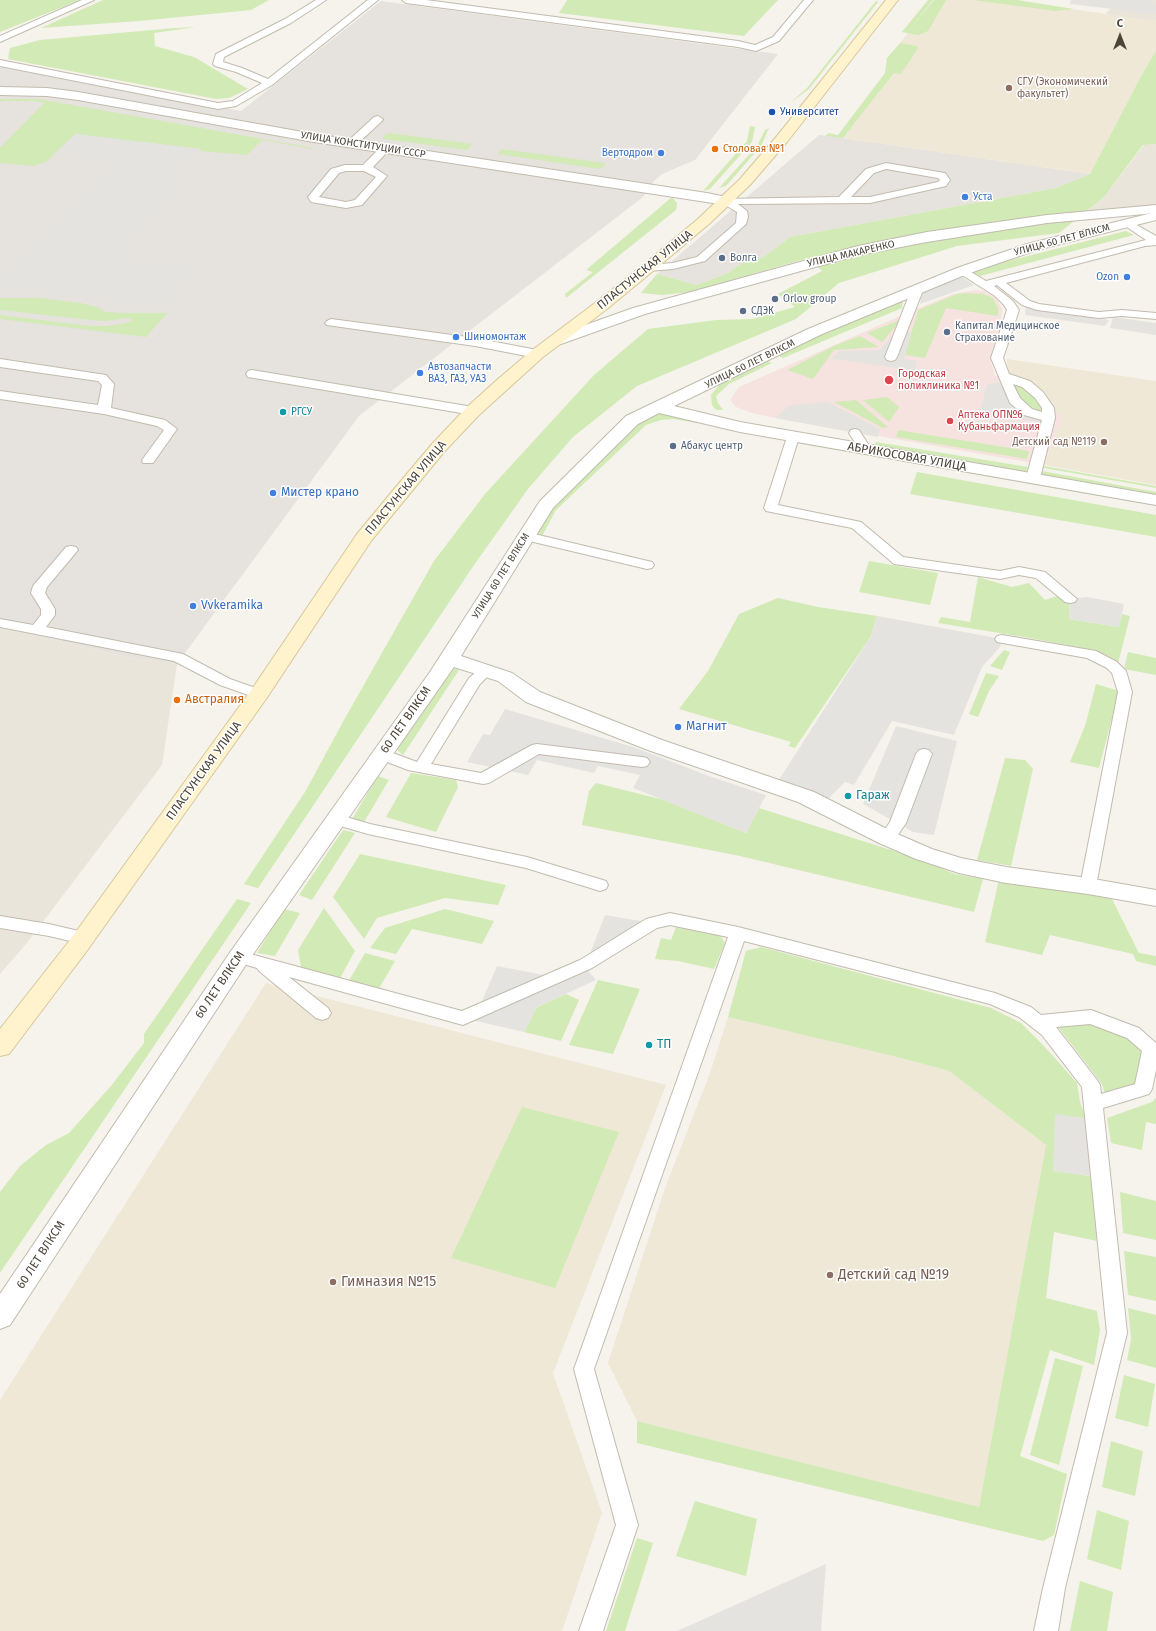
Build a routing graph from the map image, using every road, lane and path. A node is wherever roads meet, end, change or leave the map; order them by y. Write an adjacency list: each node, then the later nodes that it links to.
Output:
1 (90, 0): 7 (lane)
2 (322, 0): 9 (lane)
3 (374, 0): 9 (lane)
4 (406, 0): 5 (lane)
5 (809, 0)
6 (892, 0): 15 (main road, ПЛАСТУНСКАЯ УЛИЦА)
7 (0, 38)
8 (0, 63): 9 (lane)
9 (268, 83)
10 (0, 91): 12 (street, УЛИЦА КОНСТИТУЦИИ СССР)
11 (378, 119): 12 (lane)
12 (351, 144): 13 (street, УЛИЦА КОНСТИТУЦИИ СССР)
13 (385, 149): 14 (lane); 15 (street, УЛИЦА КОНСТИТУЦИИ СССР)
14 (366, 168): 14 (lane)
15 (726, 201): 16 (lane); 21 (main road, ПЛАСТУНСКАЯ УЛИЦА); 21 (lane)
16 (842, 201): 16 (lane)
17 (1156, 209): 28 (street, УЛИЦА МАКАРЕНКО)
18 (1156, 216): 19 (street, УЛИЦА 60 ЛЕТ ВЛКСМ)
19 (1128, 223): 20 (lane); 22 (street, УЛИЦА 60 ЛЕТ ВЛКСМ)
20 (1156, 242): 23 (lane)
21 (648, 268): 28 (main road, ПЛАСТУНСКАЯ УЛИЦА)
22 (962, 271): 24 (lane); 25 (street, УЛИЦА 60 ЛЕТ ВЛКСМ)
23 (997, 282): 24 (lane); 26 (lane)
24 (985, 285): 33 (lane)
25 (917, 290): 30 (lane); 35 (street, УЛИЦА 60 ЛЕТ ВЛКСМ)
26 (1156, 316)
27 (331, 323): 29 (lane)
28 (555, 341): 29 (main road, ПЛАСТУНСКАЯ УЛИЦА)
29 (538, 354): 37 (main road, ПЛАСТУНСКАЯ УЛИЦА)
30 (891, 357)
31 (0, 363): 36 (lane)
32 (252, 374): 37 (lane)
33 (1004, 376): 38 (lane); 38 (lane)
34 (0, 396): 36 (lane)
35 (658, 408): 40 (street, АБРИКОСОВАЯ УЛИЦА); 45 (street, УЛИЦА 60 ЛЕТ ВЛКСМ)
36 (104, 410): 42 (lane)
37 (473, 411): 54 (main road, ПЛАСТУНСКАЯ УЛИЦА)
38 (1049, 418): 43 (lane)
39 (855, 433): 41 (lane)
40 (793, 437): 41 (street, АБРИКОСОВАЯ УЛИЦА); 48 (lane)
41 (865, 450): 43 (street, АБРИКОСОВАЯ УЛИЦА)
42 (148, 460)
43 (1032, 478): 44 (street, АБРИКОСОВАЯ УЛИЦА)
44 (1156, 500)
45 (526, 536): 47 (lane); 52 (street, УЛИЦА 60 ЛЕТ ВЛКСМ)
46 (71, 550): 50 (lane)
47 (647, 565)
48 (1070, 599)
49 (0, 623): 50 (lane)
50 (36, 630): 54 (lane)
51 (1002, 638): 62 (lane)
52 (449, 659): 53 (street); 55 (street, 60 ЛЕТ ВЛКСМ)
53 (486, 671): 58 (lane); 60 (street)
54 (259, 694): 66 (main road, ПЛАСТУНСКАЯ УЛИЦА)
55 (382, 754): 58 (lane); 59 (street, 60 ЛЕТ ВЛКСМ)
56 (924, 754): 60 (lane)
57 (642, 762): 58 (lane)
58 (421, 768)
59 (336, 819): 61 (lane); 67 (street, 60 ЛЕТ ВЛКСМ)
60 (887, 838): 62 (street)
61 (600, 885)
62 (1088, 886): 63 (street)
63 (1156, 898)
64 (1, 923): 66 (lane)
65 (738, 933): 67 (lane); 69 (lane); 73 (lane)
66 (83, 938): 70 (main road, ПЛАСТУНСКАЯ УЛИЦА)
67 (250, 960): 68 (lane); 72 (street, 60 ЛЕТ ВЛКСМ)
68 (322, 1013)
69 (1038, 1022): 71 (lane); 71 (lane)
70 (0, 1047)
71 (1093, 1104): 74 (lane)
72 (0, 1317)
73 (591, 1631)
74 (1046, 1631)

